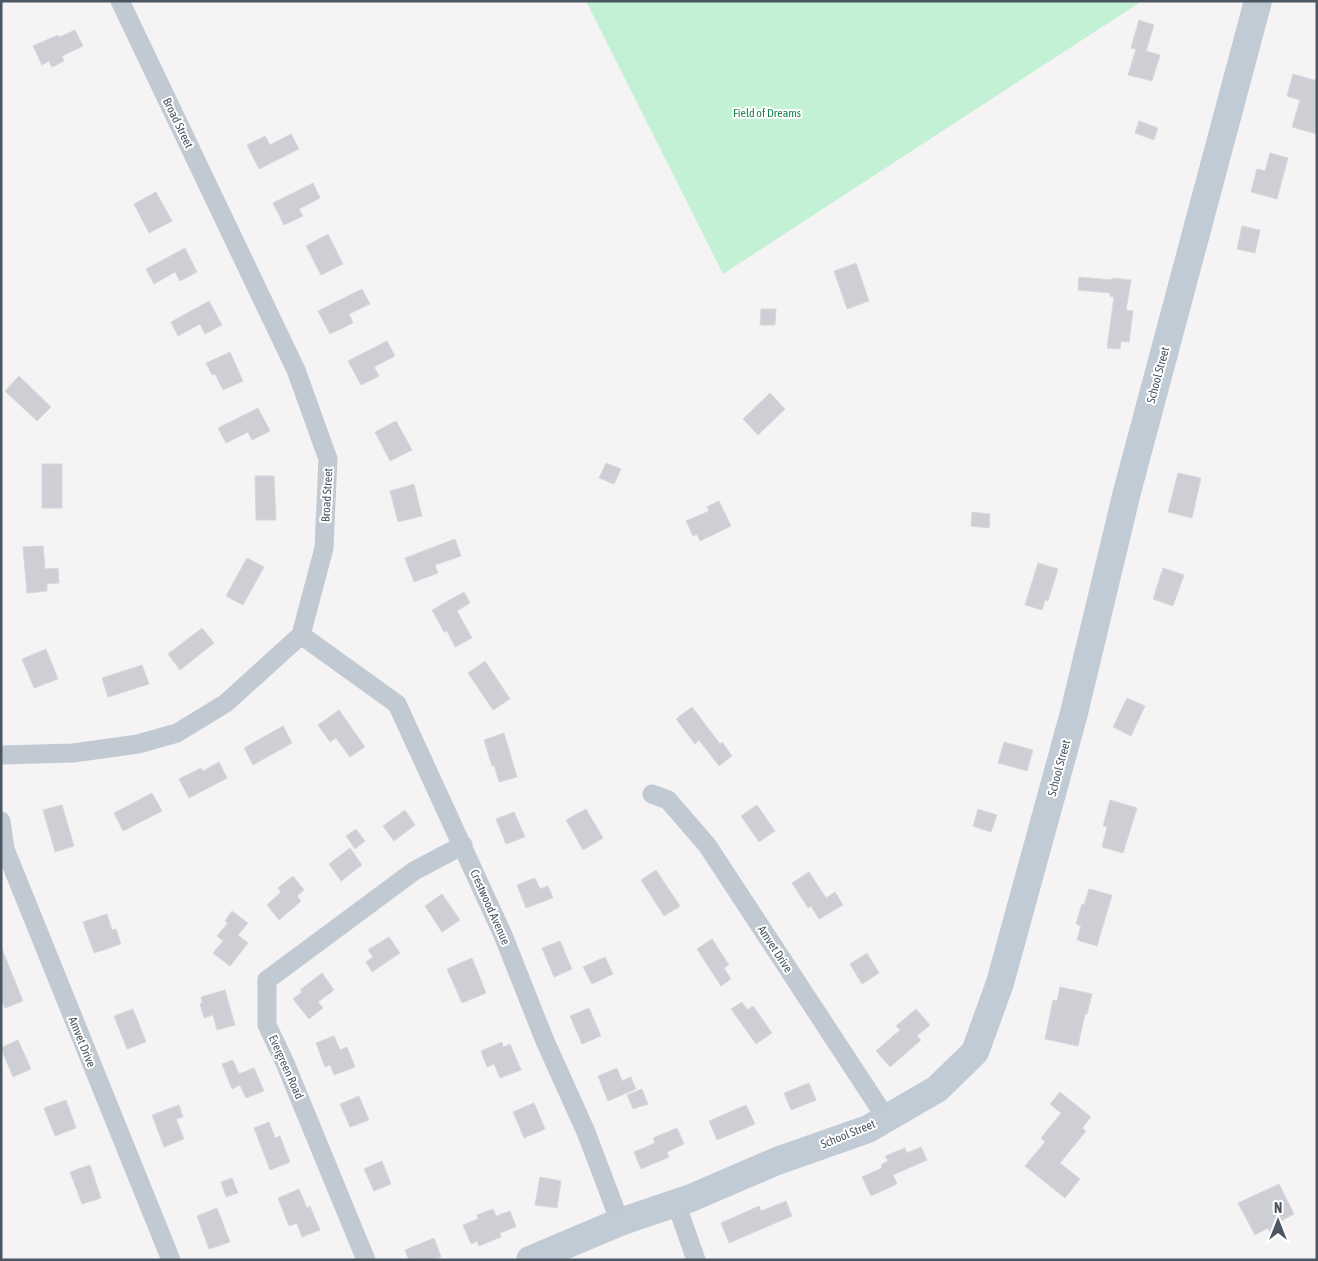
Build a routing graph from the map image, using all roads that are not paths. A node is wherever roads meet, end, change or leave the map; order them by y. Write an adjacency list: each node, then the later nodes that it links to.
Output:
1 (120, 1): 3 (street, Broad Street)
2 (1258, 1): 8 (street, School Street)
3 (301, 635): 4 (street); 7 (street, Crestwood Avenue)
4 (1, 755)
5 (652, 794): 8 (street, Amvet Drive)
6 (1, 821): 11 (street, Amvet Drive)
7 (463, 845): 10 (street, Crestwood Avenue); 12 (street, Evergreen Road)
8 (886, 1118): 9 (street, School Street)
9 (676, 1203): 10 (street, School Street); 14 (street)
10 (620, 1222): 13 (street, School Street)
11 (171, 1260)
12 (366, 1260)
13 (530, 1260)
14 (696, 1260)

